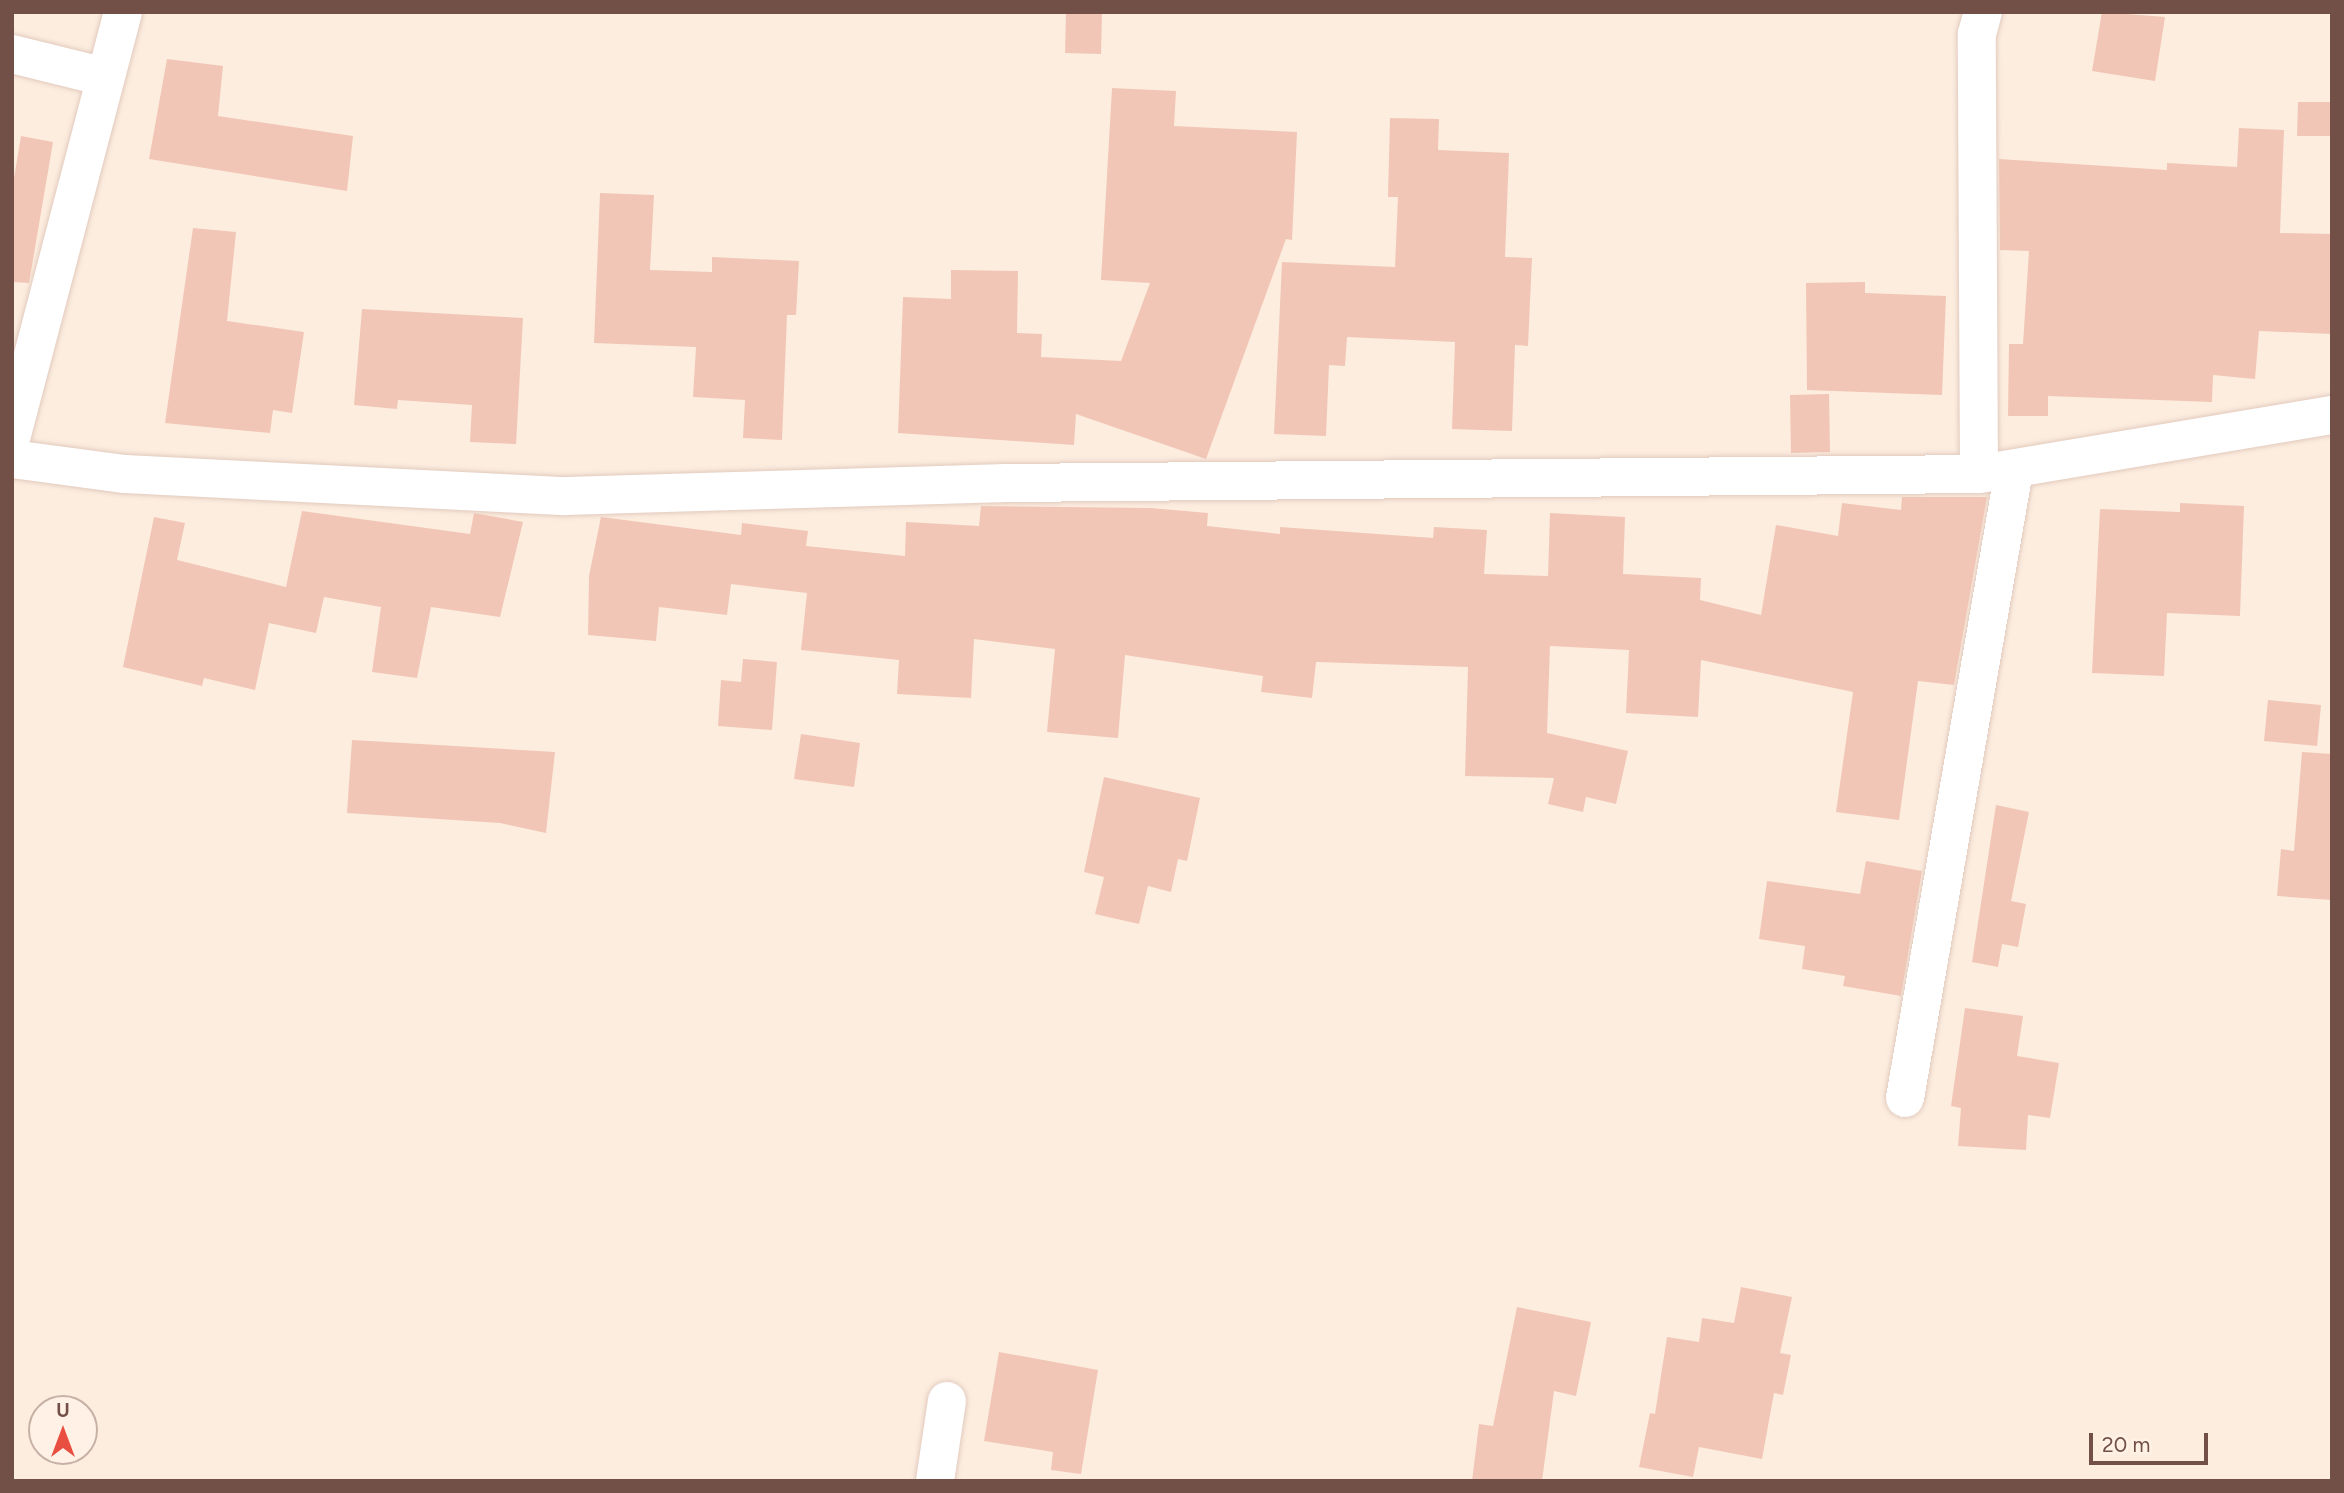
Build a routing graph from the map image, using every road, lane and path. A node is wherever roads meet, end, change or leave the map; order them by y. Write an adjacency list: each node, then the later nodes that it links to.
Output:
1 (123, 12): 4 (street)
2 (1983, 12): 8 (street)
3 (12, 54): 4 (street)
4 (105, 77): 6 (street)
5 (2332, 415): 8 (street)
6 (12, 435)
7 (12, 459): 8 (street)
8 (1997, 472): 9 (street)
9 (1905, 1098)
10 (947, 1401): 11 (street)
11 (935, 1481)

